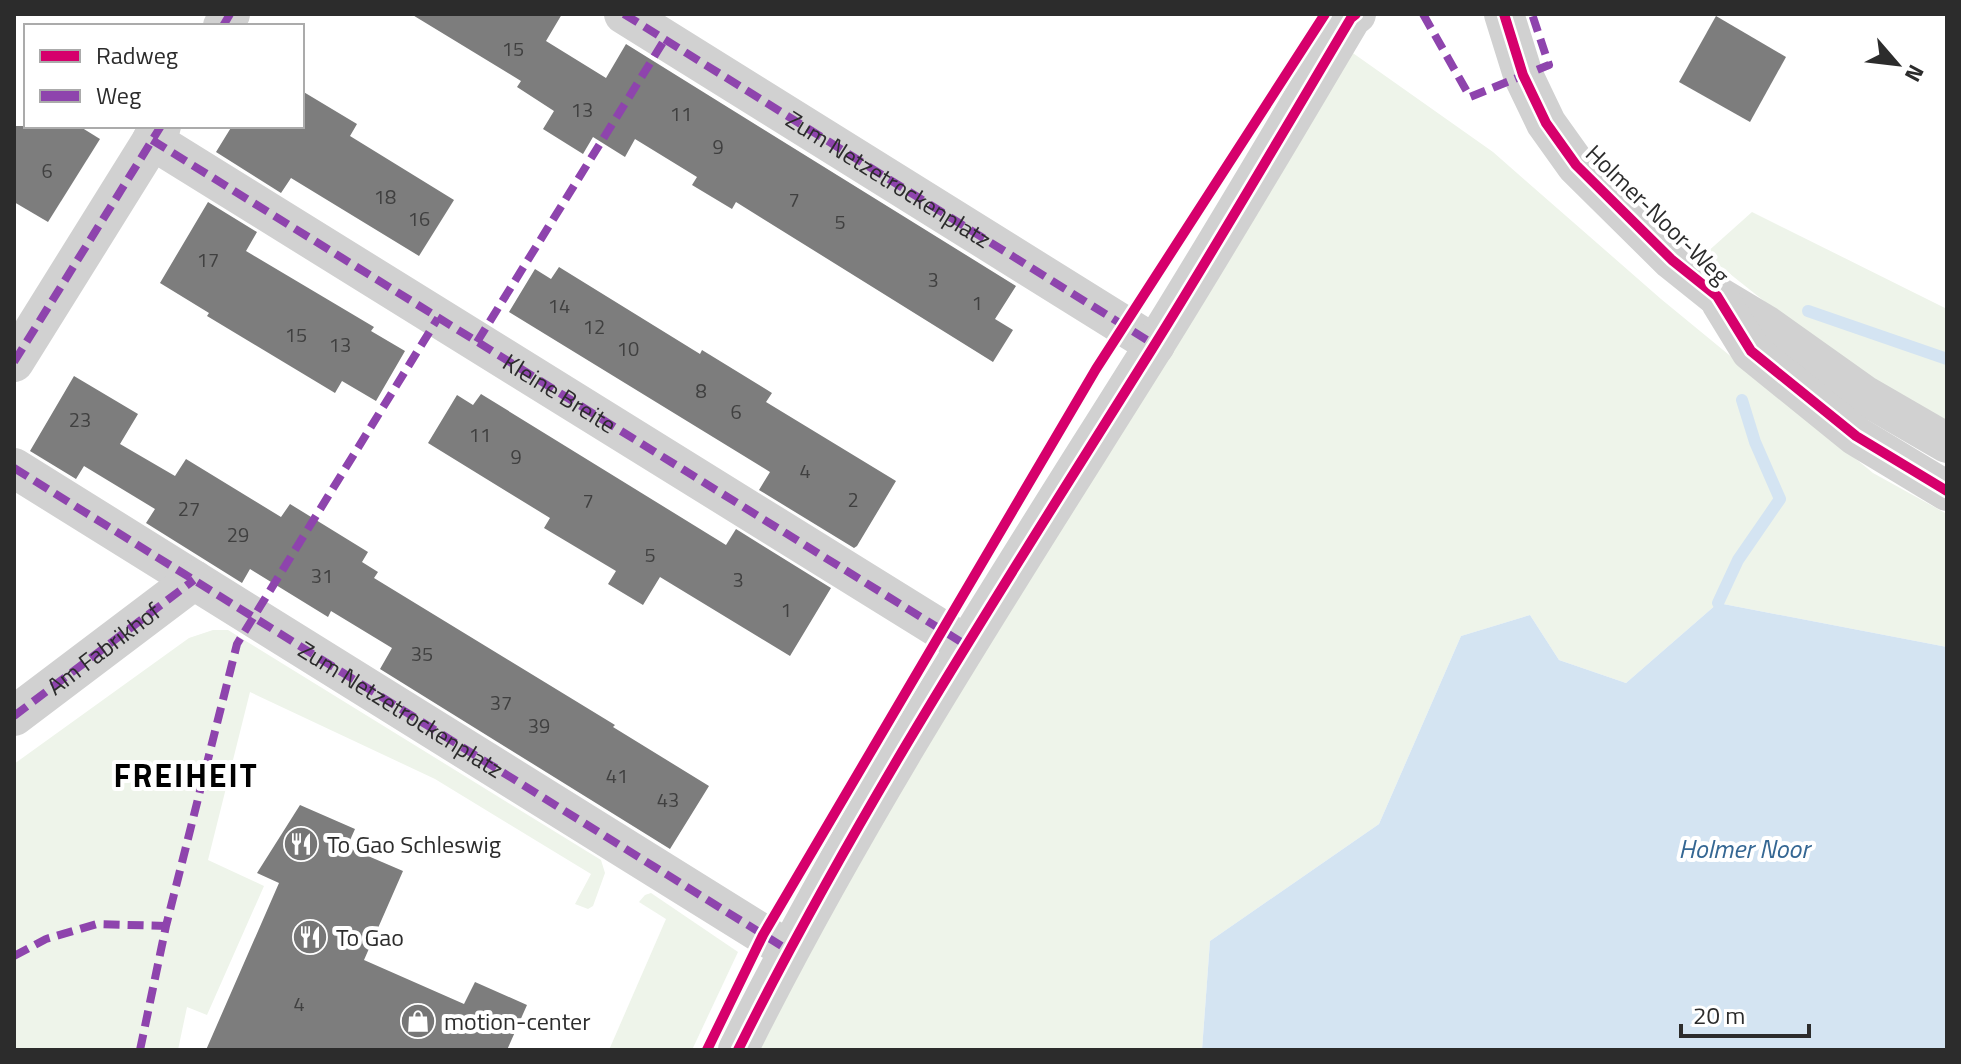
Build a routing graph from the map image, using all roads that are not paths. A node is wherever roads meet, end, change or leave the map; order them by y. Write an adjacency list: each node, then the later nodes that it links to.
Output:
1 (624, 14): 6 (street, Zum Netzetrockenplatz)
2 (1504, 14): 5 (street, Holmer-Noor-Weg)
3 (1350, 15): 6 (street)
4 (156, 133): 7 (street); 12 (street, Kleine Breite)
5 (1717, 296): 8 (street, Holmer-Noor-Weg); 10 (street, Holmer-Noor-Weg)
6 (1155, 345): 12 (street)
7 (14, 362)
8 (1947, 443)
9 (14, 468): 11 (street, Zum Netzetrockenplatz)
10 (1947, 491)
11 (194, 580): 13 (street, Am Fabrikhof); 14 (street, Zum Netzetrockenplatz)
12 (966, 645): 14 (street)
13 (14, 716)
14 (788, 950): 15 (street)
15 (738, 1050)

